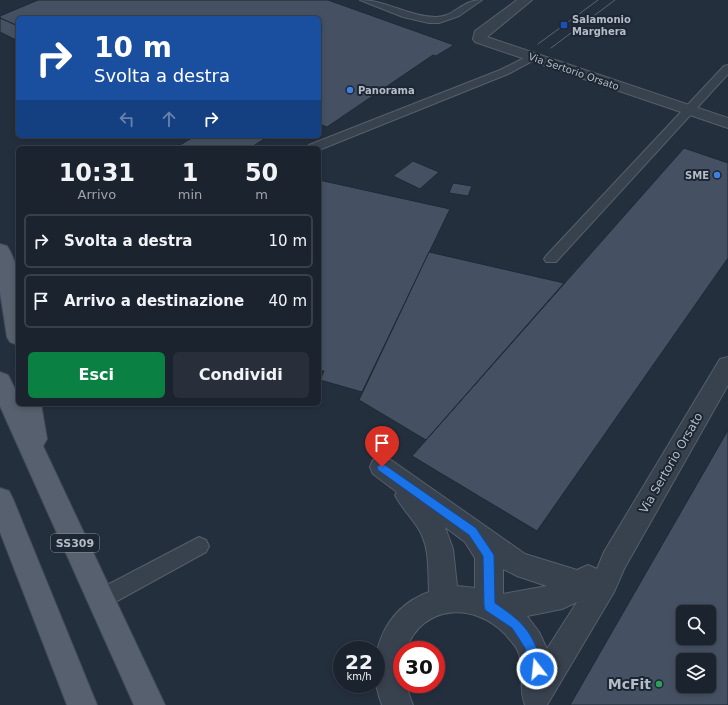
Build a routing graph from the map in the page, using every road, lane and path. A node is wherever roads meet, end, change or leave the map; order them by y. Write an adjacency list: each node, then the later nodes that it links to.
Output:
1 (365, 0): 2 (lane)
2 (477, 0)
3 (526, 0): 4 (street, Via Sertorio Orsato)
4 (532, 57): 6 (street, Via Sertorio Orsato); 8 (lane)
5 (728, 68): 6 (lane)
6 (689, 110): 7 (street, Via Sertorio Orsato); 10 (lane)
7 (728, 123)
8 (318, 146)
9 (0, 250): 11 (main road)
10 (551, 258)
11 (16, 325)
12 (728, 365): 19 (street, Via Sertorio Orsato)
13 (0, 381): 15 (main road, SS309)
14 (29, 406): 15 (main road)
15 (40, 466): 21 (main road, SS309)
16 (0, 499): 26 (main road)
17 (472, 532): 20 (street); 22 (street); 23 (street)
18 (199, 546): 21 (lane)
19 (614, 561): 20 (street); 24 (street, Via Sertorio Orsato)
20 (579, 583): 23 (street)
21 (101, 599): 27 (main road, SS309)
22 (444, 600): 23 (street); 25 (street)
23 (493, 607): 24 (street)
24 (534, 700)
25 (395, 703)
26 (82, 705)
27 (150, 705)

